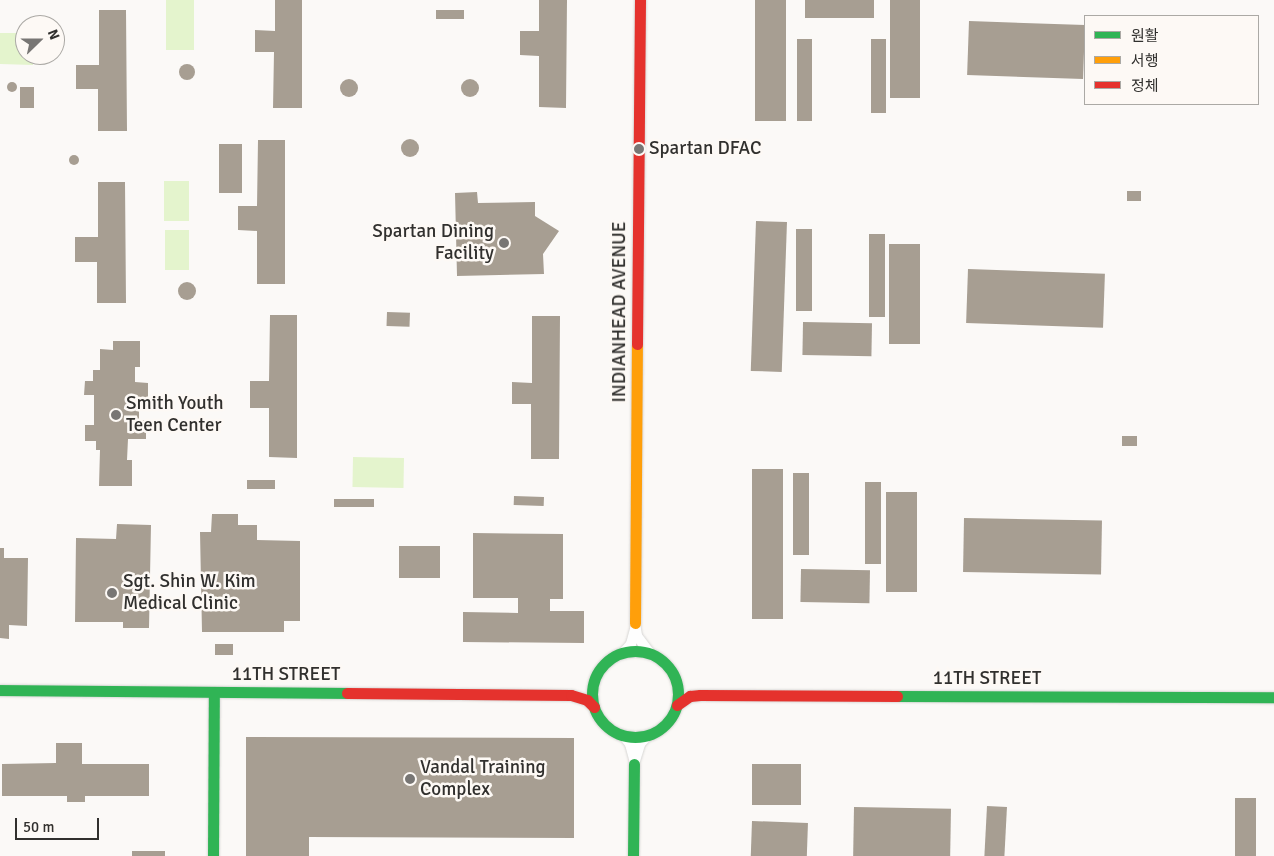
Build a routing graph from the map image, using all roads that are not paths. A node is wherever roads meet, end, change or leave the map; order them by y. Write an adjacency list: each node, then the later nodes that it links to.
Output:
1 (640, 0): 2 (main road, INDIANHEAD AVENUE)
2 (635, 623): 3 (street); 4 (street)
3 (624, 652): 4 (main road); 5 (main road)
4 (649, 652): 6 (main road)
5 (593, 681): 9 (main road); 13 (main road)
6 (677, 682): 10 (main road); 12 (main road)
7 (0, 690): 8 (main road, 11TH STREET)
8 (214, 692): 9 (main road, 11TH STREET); 17 (main road)
9 (571, 695): 13 (main road)
10 (700, 695): 11 (main road, 11TH STREET); 12 (main road)
11 (1274, 697)
12 (677, 705): 14 (main road)
13 (594, 707): 15 (main road)
14 (648, 735): 15 (main road); 16 (street)
15 (623, 736): 16 (street)
16 (634, 764): 18 (main road)
17 (213, 856)
18 (634, 856)

